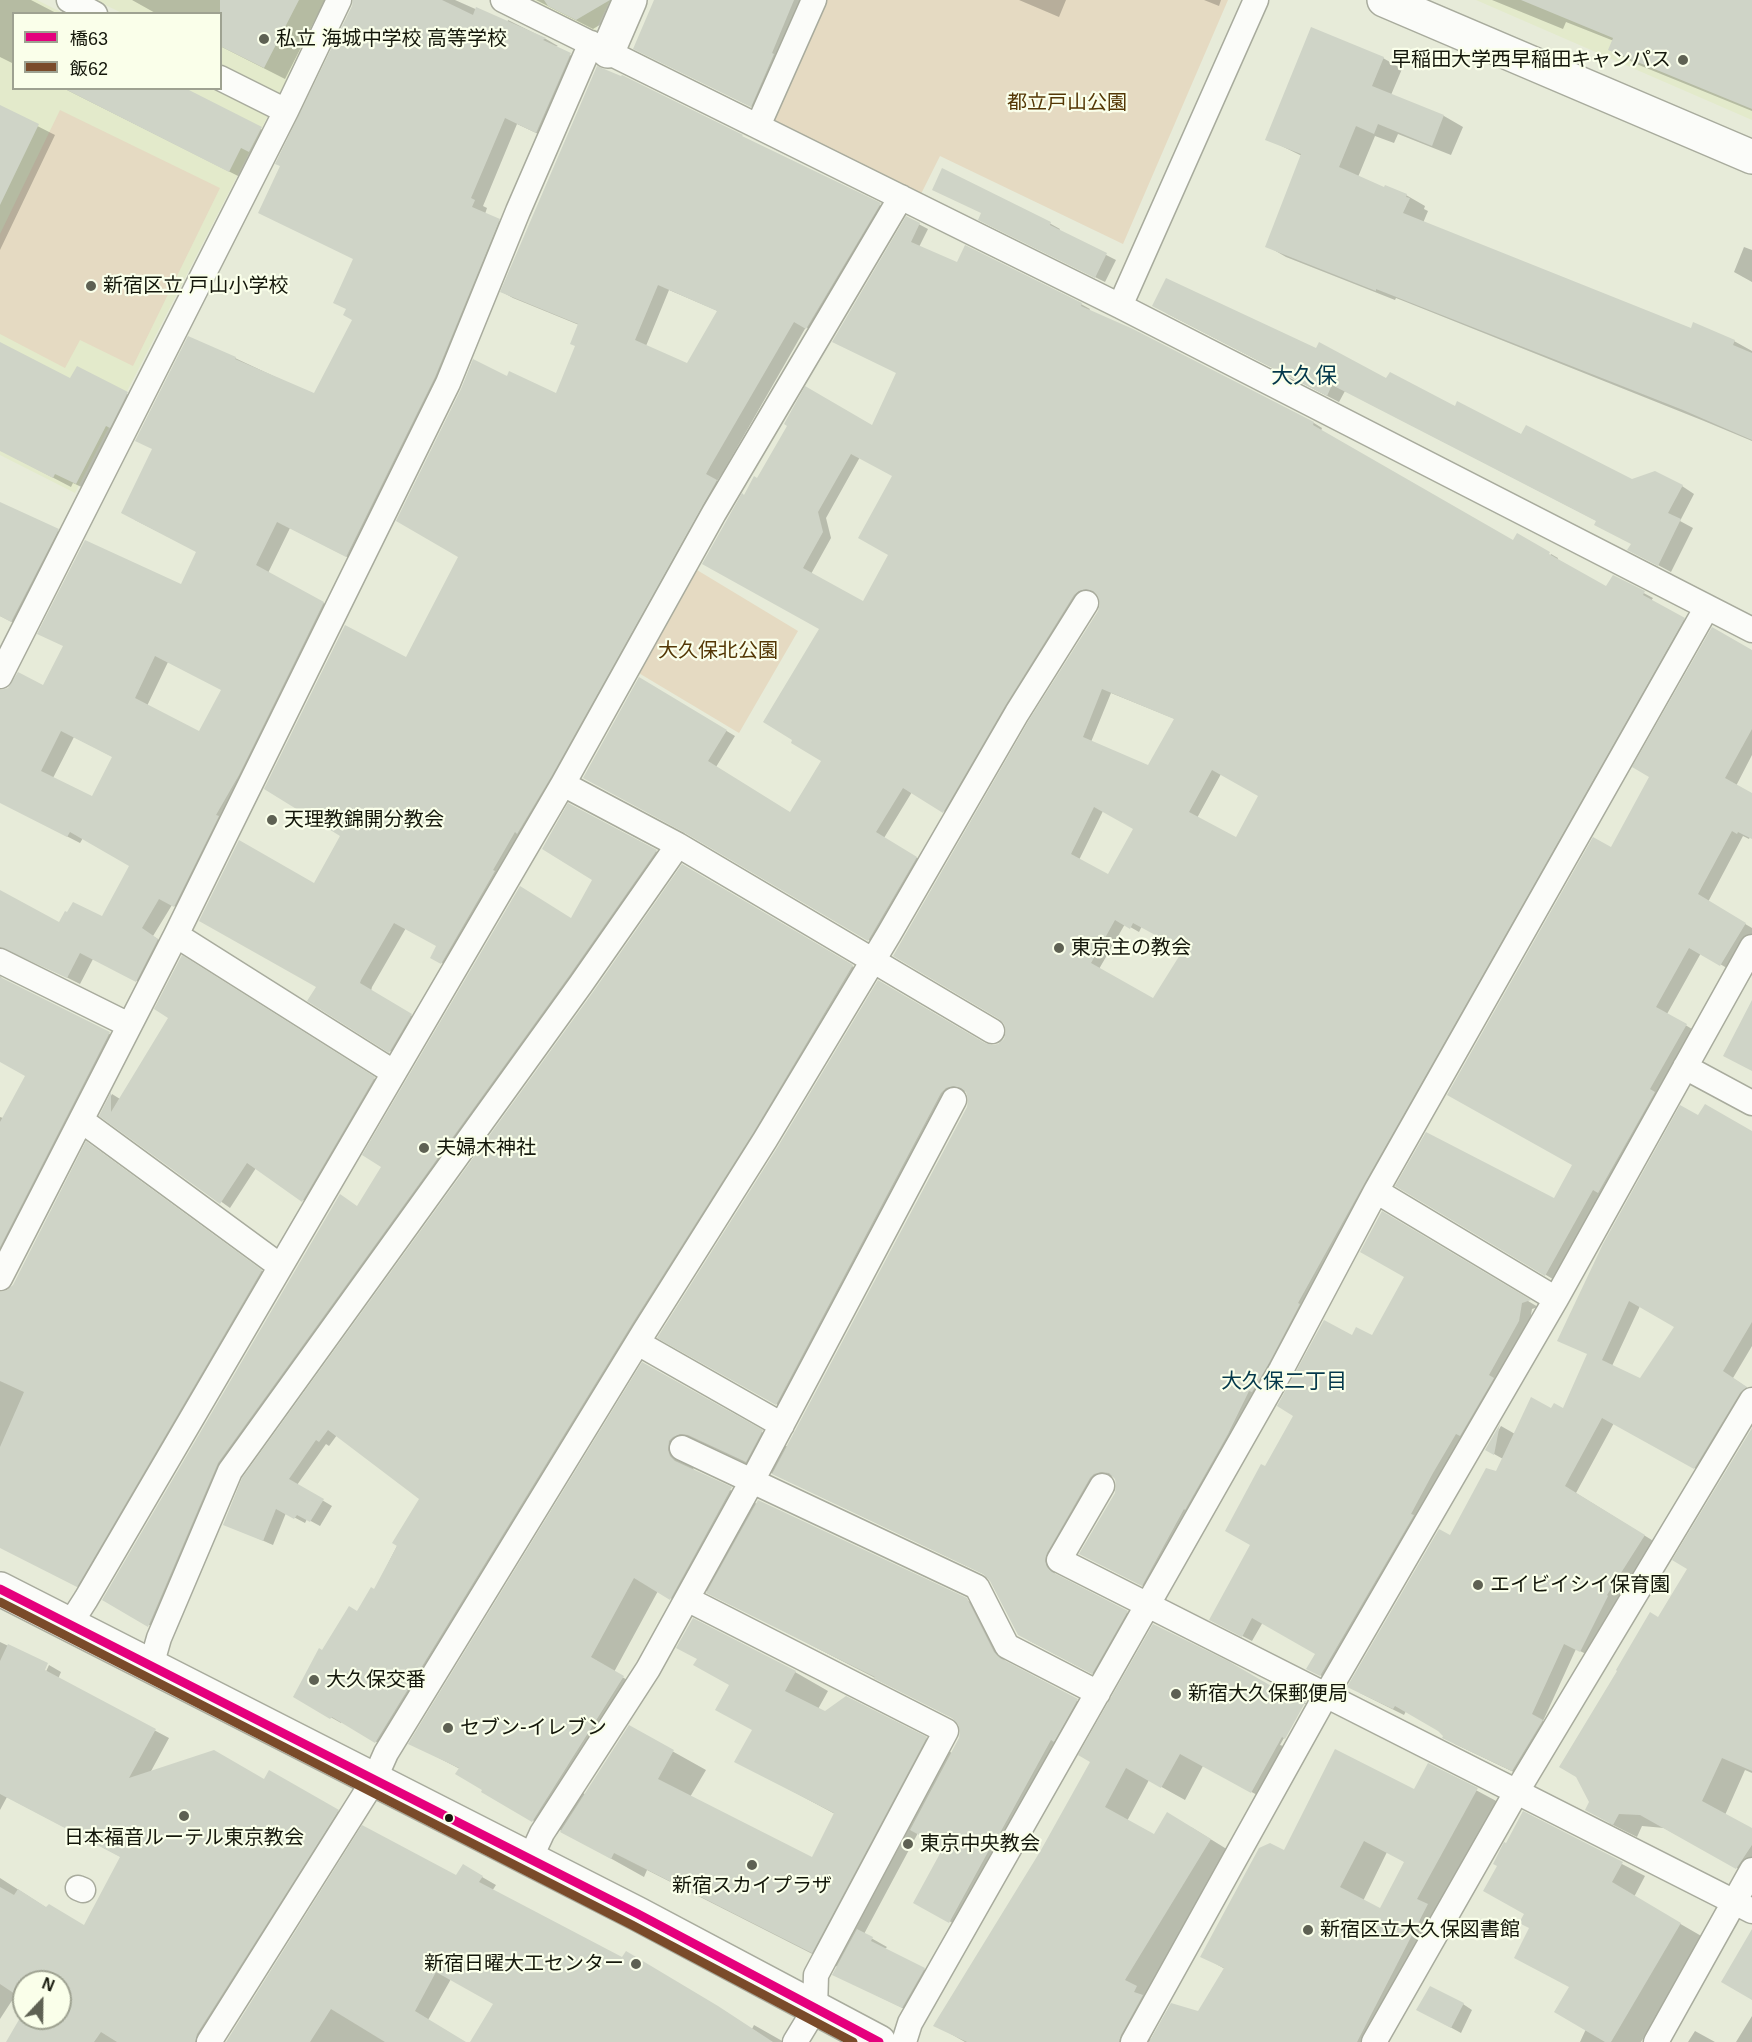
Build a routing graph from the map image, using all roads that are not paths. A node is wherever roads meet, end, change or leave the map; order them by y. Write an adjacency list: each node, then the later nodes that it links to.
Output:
1 (69, 0): 8 (street)
2 (339, 0): 11 (street)
3 (503, 0): 9 (street)
4 (630, 0): 9 (main road)
5 (814, 0): 12 (street)
6 (1256, 0): 15 (street)
7 (1384, 0): 13 (main road)
8 (91, 12)
9 (599, 47): 12 (street); 22 (street)
10 (222, 79): 11 (street)
11 (286, 111): 19 (street)
12 (758, 126): 14 (street)
13 (1752, 158)
14 (901, 196): 15 (street); 20 (street)
15 (1120, 306): 17 (street)
16 (1086, 603): 24 (street)
17 (1707, 607): 18 (street); 33 (street)
18 (1752, 630)
19 (0, 676)
20 (563, 784): 21 (street); 29 (street)
21 (678, 845): 24 (street); 47 (street)
22 (176, 935): 26 (street); 29 (street)
23 (1752, 947): 28 (street)
24 (873, 960): 27 (street); 37 (street)
25 (0, 962): 26 (street)
26 (129, 1024): 32 (street)
27 (992, 1031)
28 (1684, 1067): 31 (street); 36 (street)
29 (393, 1072): 34 (street)
30 (954, 1100): 39 (street)
31 (1752, 1103)
32 (81, 1120): 34 (street); 35 (street)
33 (1376, 1191): 36 (street); 45 (street)
34 (280, 1266): 46 (street)
35 (0, 1278)
36 (1556, 1299): 49 (street)
37 (638, 1343): 39 (street); 50 (street)
38 (1752, 1400): 51 (street)
39 (782, 1425): 41 (street)
40 (682, 1448): 41 (street)
41 (752, 1481): 44 (street); 48 (street)
42 (1102, 1486): 45 (street)
43 (0, 1589): 46 (main road)
44 (687, 1599): 52 (street); 55 (street)
45 (1147, 1605): 48 (street); 49 (street)
46 (70, 1624): 47 (main road)
47 (151, 1665): 50 (main road)
48 (1098, 1693): 59 (street)
49 (1326, 1695): 51 (street); 60 (street)
50 (374, 1780): 52 (main road); 56 (street)
51 (1517, 1791): 54 (street); 61 (street)
52 (530, 1859): 55 (main road)
53 (1752, 1870): 54 (street)
54 (1743, 1906): 62 (street)
55 (815, 2009): 57 (street); 58 (main road)
56 (208, 2042)
57 (795, 2042)
58 (879, 2042)
59 (904, 2042)
60 (1133, 2042)
61 (1374, 2042)
62 (1656, 2042)

